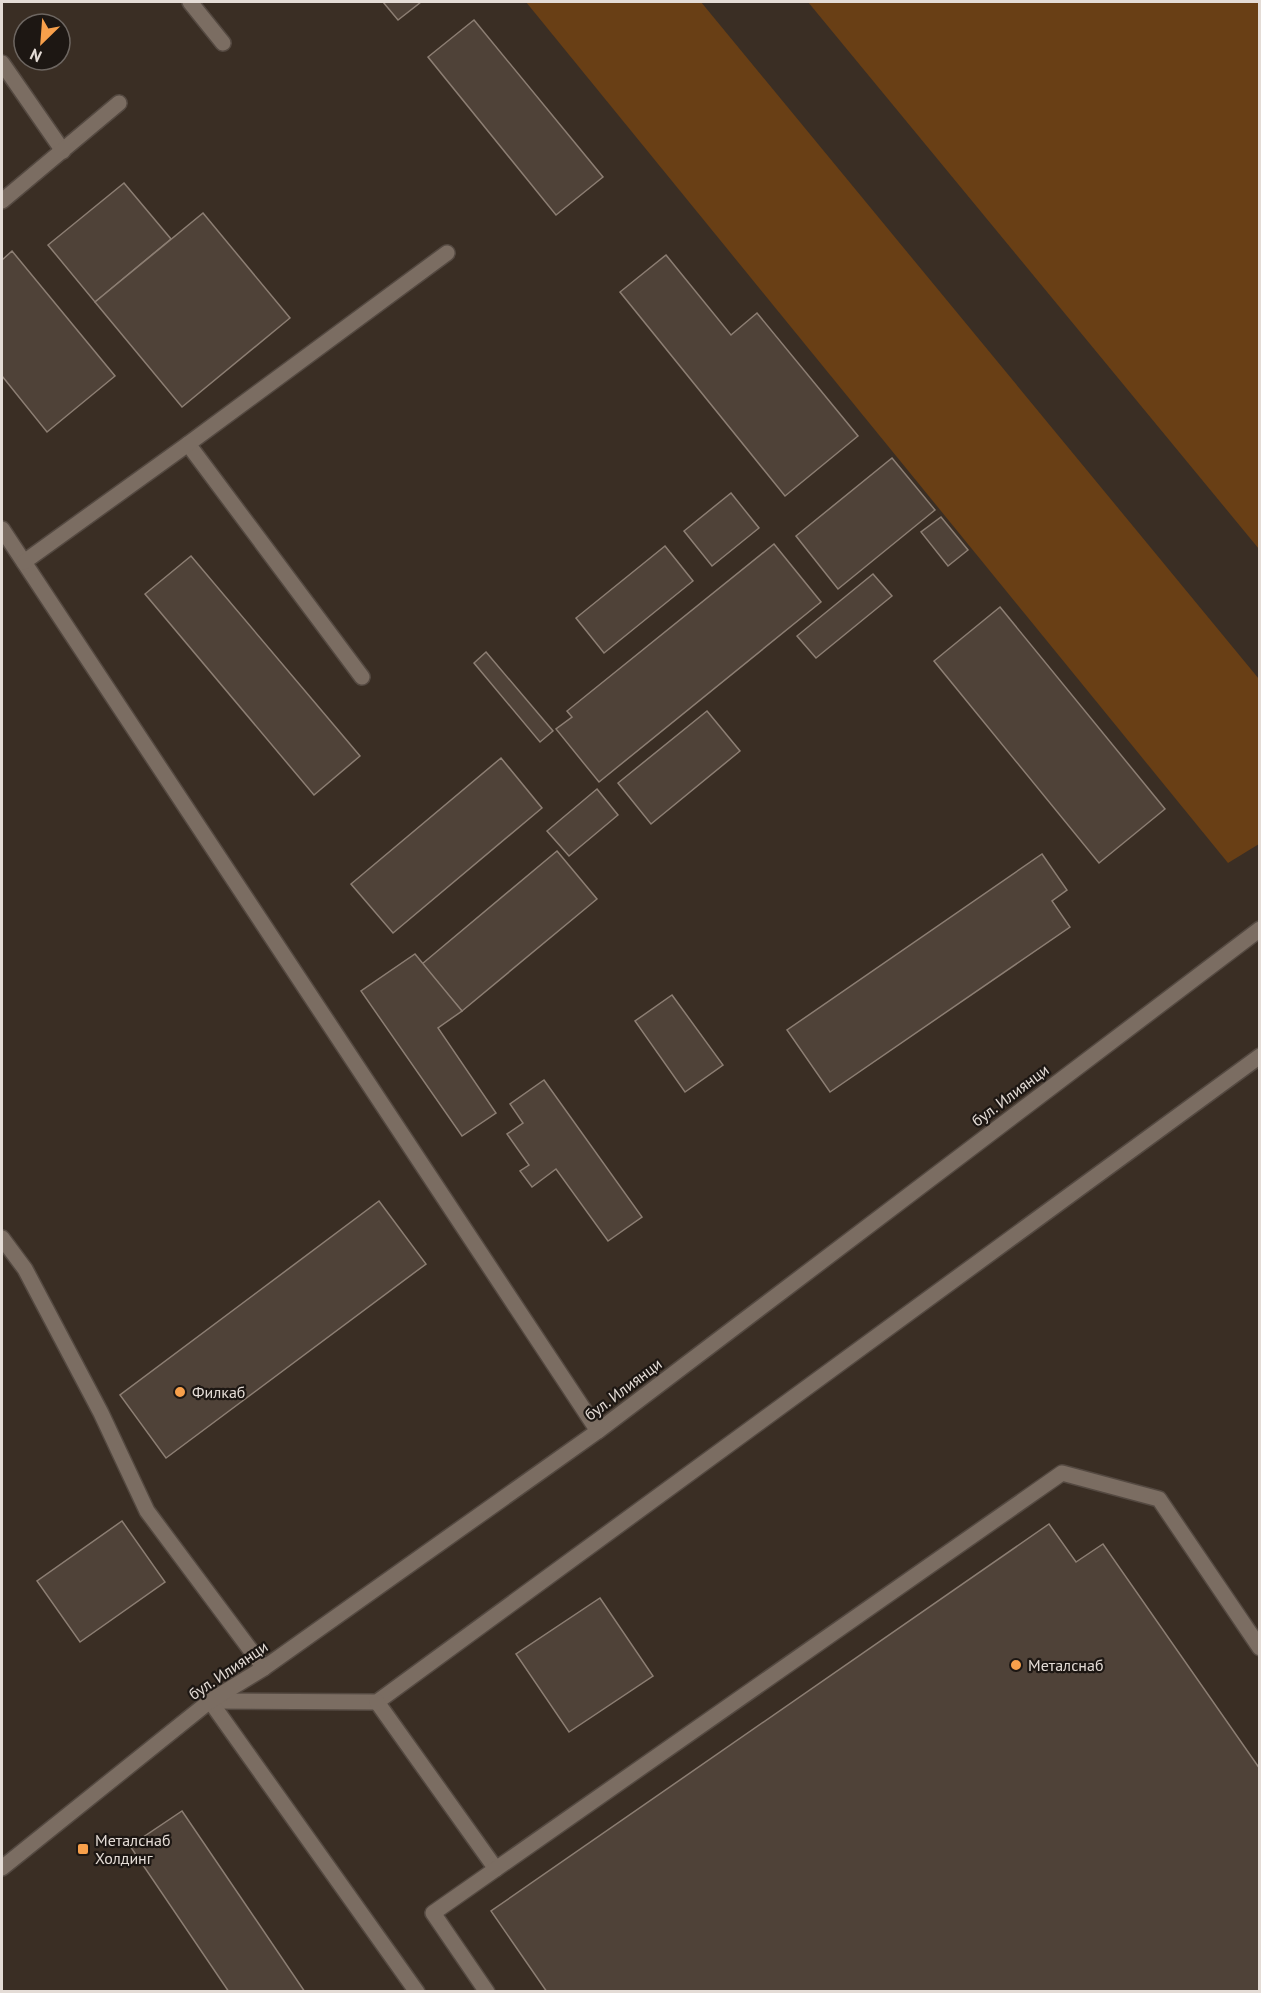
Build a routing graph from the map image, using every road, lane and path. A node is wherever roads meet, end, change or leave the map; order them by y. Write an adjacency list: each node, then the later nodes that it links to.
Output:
1 (190, 2): 2 (street)
2 (224, 44)
3 (2, 63): 5 (street)
4 (120, 103): 5 (street)
5 (63, 151): 6 (street)
6 (2, 201)
7 (447, 253): 8 (street)
8 (188, 444): 10 (street); 11 (street)
9 (2, 529): 10 (street)
10 (24, 562): 15 (street)
11 (362, 677)
12 (1260, 928): 15 (street, бул. Илиянци)
13 (1260, 1056): 19 (street)
14 (2, 1238): 17 (street)
15 (598, 1431): 17 (street, бул. Илиянци)
16 (1260, 1648): 21 (street)
17 (264, 1668): 18 (street, бул. Илиянци)
18 (210, 1701): 19 (street); 20 (street, бул. Илиянци); 22 (street)
19 (377, 1702): 21 (street)
20 (2, 1868)
21 (496, 1869): 23 (street)
22 (417, 1992)
23 (487, 1992)

